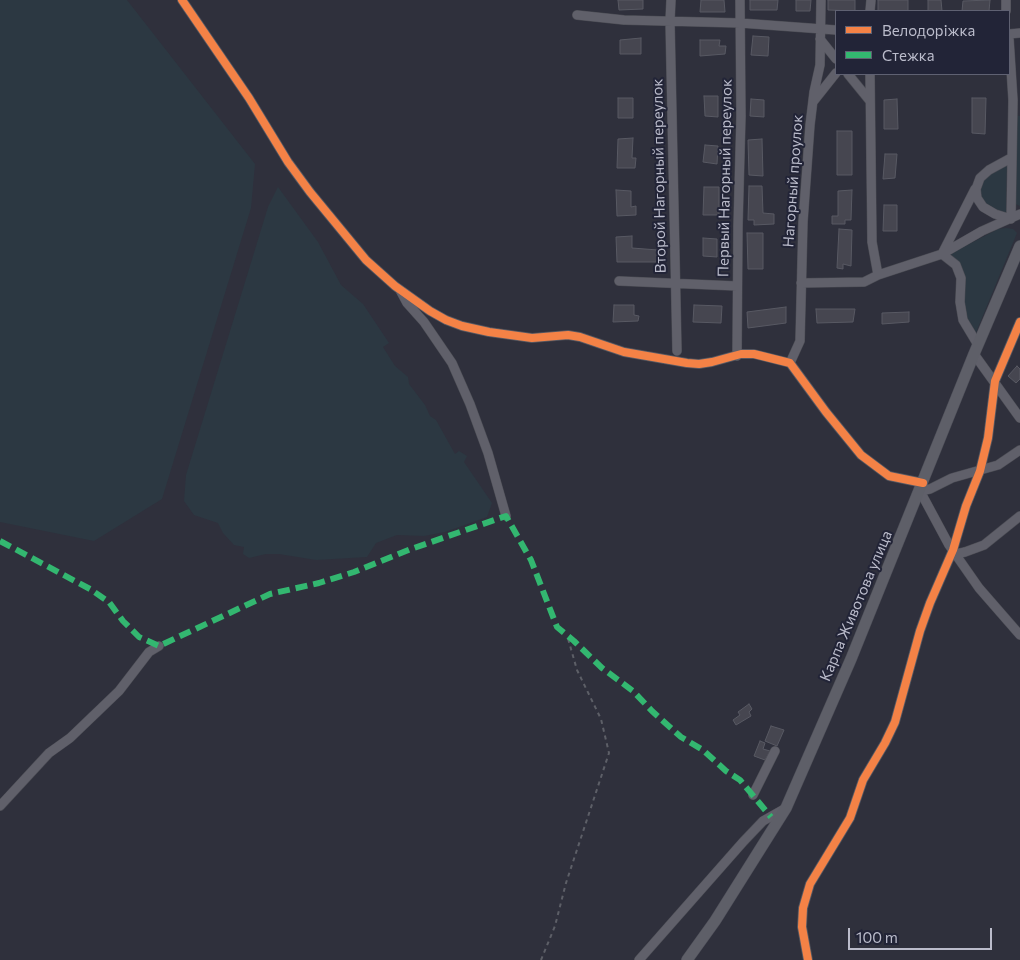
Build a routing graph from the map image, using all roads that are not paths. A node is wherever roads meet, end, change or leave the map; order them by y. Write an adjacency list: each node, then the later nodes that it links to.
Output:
1 (182, 0): 30 (street)
2 (671, 0): 6 (street, Второй Нагорный переулок)
3 (740, 0): 7 (street, Первый Нагорный переулок)
4 (821, 0): 9 (street, Нагорный проулок)
5 (577, 15): 6 (street)
6 (670, 21): 7 (street); 28 (street, Второй Нагорный переулок)
7 (740, 23): 9 (street); 29 (street, Первый Нагорный переулок)
8 (835, 30): 9 (street)
9 (820, 34): 11 (street); 17 (street, Нагорный проулок)
10 (1010, 47): 18 (street)
11 (835, 57)
12 (835, 74): 15 (street)
13 (870, 75): 16 (street)
14 (851, 77): 15 (street); 16 (street)
15 (829, 82): 17 (street)
16 (870, 101): 25 (street)
17 (813, 102): 27 (street, Нагорный проулок)
18 (1016, 113): 19 (street)
19 (1012, 158): 20 (street); 22 (street)
20 (976, 189): 22 (street); 24 (street)
21 (1020, 214): 22 (street)
22 (1011, 219): 24 (street)
23 (1020, 246): 32 (main road, Карпа Животова улица)
24 (942, 254): 25 (street); 32 (street)
25 (878, 275): 27 (street)
26 (619, 281): 28 (street)
27 (801, 283): 35 (street, Нагорный проулок)
28 (675, 284): 29 (street); 33 (street, Второй Нагорный переулок)
29 (738, 286): 34 (street, Первый Нагорный переулок)
30 (399, 288): 34 (street); 41 (street)
31 (1020, 322): 36 (street)
32 (976, 350): 36 (street); 40 (main road, Карпа Животова улица)
33 (677, 352)
34 (737, 356): 35 (street)
35 (790, 363): 40 (street)
36 (995, 381): 37 (street); 39 (street)
37 (1020, 418)
38 (1020, 450): 39 (street)
39 (980, 471): 40 (street); 43 (street)
40 (922, 487): 43 (street); 49 (main road, Карпа Животова улица)
41 (506, 516)
42 (1020, 516): 43 (street)
43 (954, 552): 44 (street); 52 (street)
44 (1020, 635)
45 (159, 646): 48 (street)
46 (775, 751): 47 (street)
47 (753, 795)
48 (0, 806)
49 (786, 808): 50 (street); 51 (main road, Карпа Животова улица)
50 (639, 960)
51 (687, 960)
52 (808, 960)

